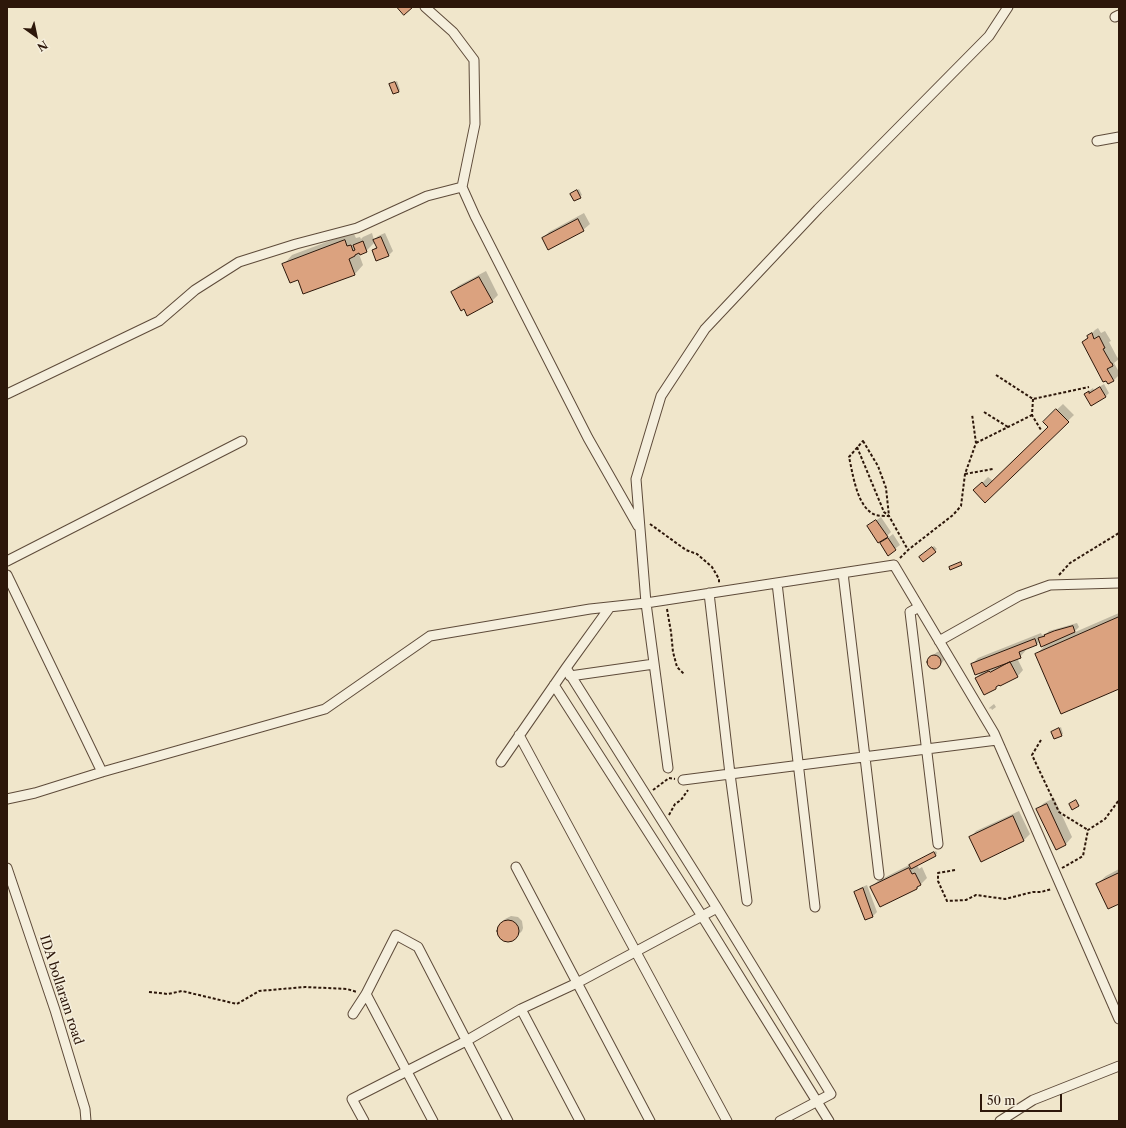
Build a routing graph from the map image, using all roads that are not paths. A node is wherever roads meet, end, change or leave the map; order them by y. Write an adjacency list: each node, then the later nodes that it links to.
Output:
1 (425, 7): 5 (street)
2 (1008, 7): 8 (street)
3 (1119, 137): 4 (street)
4 (1097, 141)
5 (462, 186): 6 (street); 8 (street)
6 (7, 394)
7 (242, 441): 9 (street)
8 (640, 529): 15 (street)
9 (7, 561)
10 (843, 573): 12 (street); 16 (street); 25 (street)
11 (7, 575): 29 (street)
12 (777, 583): 14 (street); 27 (street)
13 (1119, 583): 18 (street)
14 (714, 593): 15 (street); 30 (street)
15 (646, 603): 17 (street); 19 (street)
16 (919, 606): 18 (street); 24 (street)
17 (610, 607): 20 (street); 29 (street)
18 (939, 641): 23 (street)
19 (654, 664): 20 (street); 28 (street)
20 (568, 672): 21 (street); 39 (street)
21 (554, 685): 22 (street); 40 (street)
22 (519, 735): 26 (street); 41 (street)
23 (997, 740): 24 (street); 46 (street)
24 (927, 749): 25 (street); 33 (street)
25 (865, 757): 27 (street); 36 (street)
26 (500, 762)
27 (798, 765): 30 (street); 38 (street)
28 (668, 768)
29 (102, 772): 32 (street)
30 (730, 774): 31 (street); 37 (street)
31 (683, 780)
32 (7, 799)
33 (938, 844)
34 (516, 867): 42 (street)
35 (7, 868): 51 (street, IDA bollaram road)
36 (879, 875)
37 (747, 901)
38 (815, 906)
39 (716, 908): 40 (street); 50 (street)
40 (702, 916): 41 (street); 50 (street)
41 (636, 952): 42 (street); 57 (street)
42 (577, 983): 44 (street); 56 (street)
43 (366, 994): 45 (street); 47 (street); 49 (street)
44 (521, 1009): 47 (street); 55 (street)
45 (353, 1014)
46 (1119, 1018)
47 (466, 1041): 49 (street); 54 (street)
48 (1119, 1066): 60 (street)
49 (407, 1070): 52 (street); 53 (street)
50 (816, 1102): 58 (street); 59 (street)
51 (86, 1121)
52 (364, 1121)
53 (434, 1121)
54 (508, 1121)
55 (580, 1121)
56 (650, 1121)
57 (727, 1121)
58 (780, 1121)
59 (829, 1121)
60 (1000, 1121)

